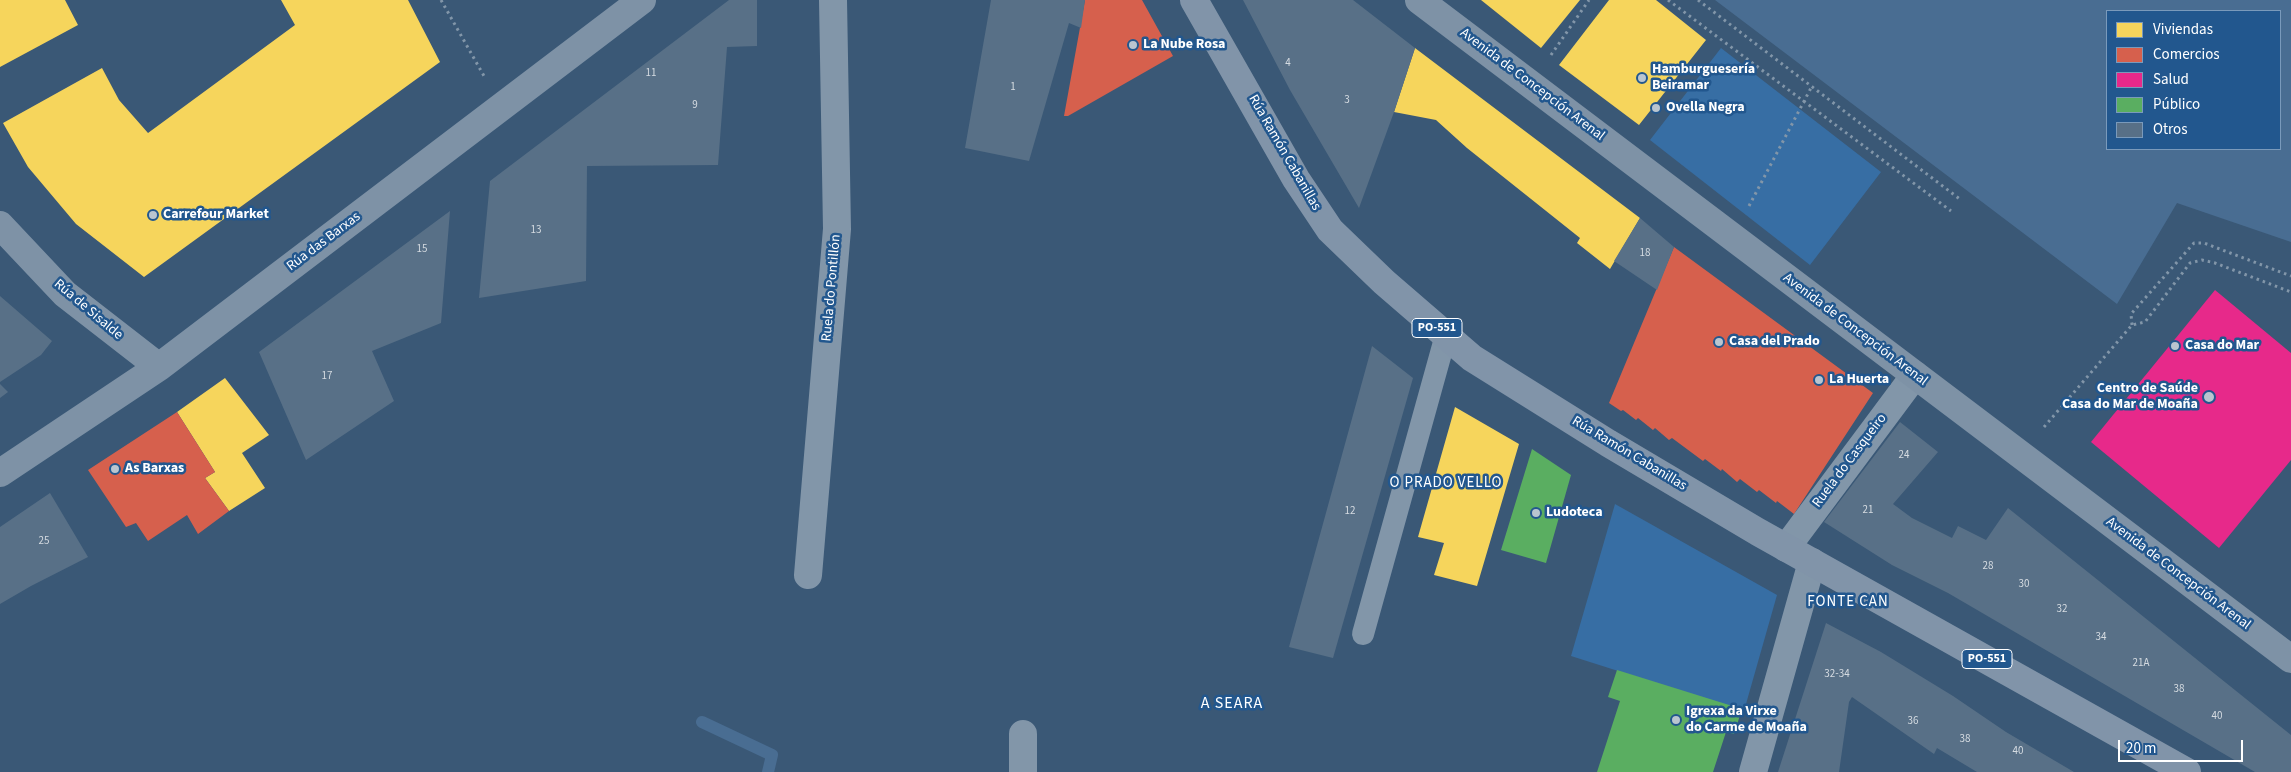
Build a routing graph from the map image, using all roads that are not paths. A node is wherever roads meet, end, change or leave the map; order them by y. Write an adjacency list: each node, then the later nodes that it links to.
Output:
1 (642, 0): 7 (street, Rúa das Barxas)
2 (833, 0): 12 (street, Ruela do Pontillón)
3 (1194, 0): 6 (main road, Rúa Ramón Cabanillas / PO-551)
4 (1419, 0): 8 (street, Avenida de Concepción Arenal)
5 (0, 225): 7 (street, Rúa de Sisalde)
6 (1446, 335): 10 (main road, Rúa Ramón Cabanillas / PO-551); 13 (lane)
7 (159, 367): 9 (street, Rúa das Barxas)
8 (1915, 375): 10 (street, Ruela do Casqueiro); 14 (street, Avenida de Concepción Arenal)
9 (0, 474)
10 (1786, 548): 11 (main road, Rúa Ramón Cabanillas / PO-551)
11 (1812, 562): 17 (street); 18 (main road, Rúa Ramón Cabanillas / PO-551)
12 (808, 575)
13 (1363, 634)
14 (2291, 659)
15 (1023, 734): 16 (street)
16 (1023, 772)
17 (1754, 772)
18 (2187, 772)

